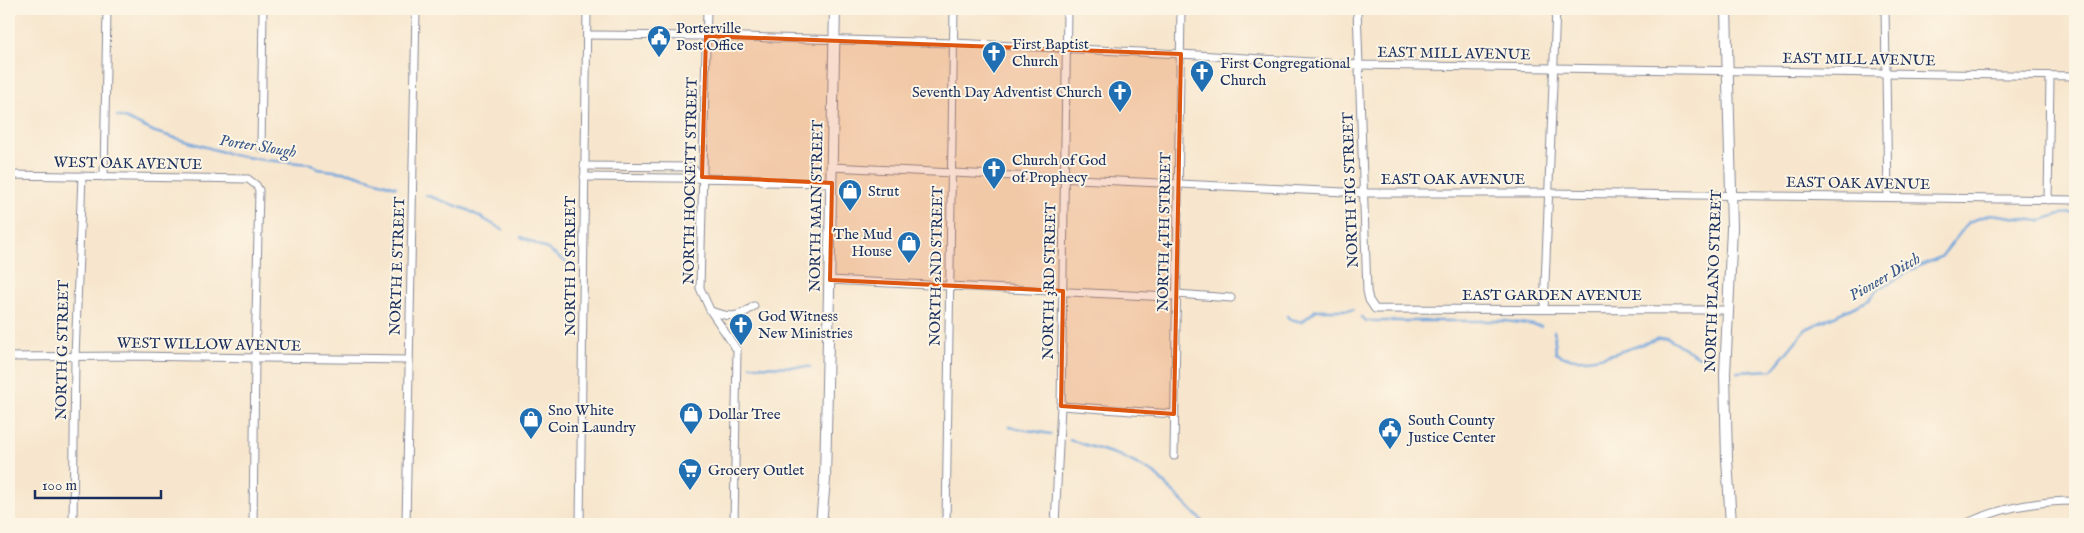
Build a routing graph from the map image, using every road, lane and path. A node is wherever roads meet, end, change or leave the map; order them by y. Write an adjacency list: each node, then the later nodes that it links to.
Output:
1 (107, 9): 32 (street)
2 (263, 9): 26 (street)
3 (416, 9): 57 (street, NORTH E STREET)
4 (587, 9): 14 (street, NORTH D STREET)
5 (707, 9): 15 (street, NORTH HOCKETT STREET)
6 (834, 9): 16 (main road, NORTH MAIN STREET)
7 (954, 9): 17 (street, NORTH 2ND STREET)
8 (1067, 9): 18 (street, NORTH 3RD STREET)
9 (1181, 9): 19 (street, NORTH 4TH STREET)
10 (1357, 9): 20 (street, NORTH FIG STREET)
11 (1556, 9): 21 (street)
12 (1726, 9): 22 (main road, NORTH PLANO STREET)
13 (1885, 9): 23 (street)
14 (587, 35): 15 (street, EAST MILL AVENUE); 27 (street, NORTH D STREET)
15 (706, 36): 16 (street, EAST MILL AVENUE); 34 (street, NORTH HOCKETT STREET)
16 (834, 39): 17 (street, EAST MILL AVENUE); 28 (main road, NORTH MAIN STREET)
17 (954, 43): 18 (street, EAST MILL AVENUE); 29 (street, NORTH 2ND STREET)
18 (1066, 49): 19 (street, EAST MILL AVENUE); 35 (street, NORTH 3RD STREET)
19 (1181, 54): 20 (street, EAST MILL AVENUE); 37 (street, NORTH 4TH STREET)
20 (1359, 65): 21 (street, EAST MILL AVENUE); 38 (street, NORTH FIG STREET)
21 (1554, 69): 22 (street, EAST MILL AVENUE); 39 (street)
22 (1728, 72): 23 (street, EAST MILL AVENUE); 40 (main road, NORTH PLANO STREET)
23 (1887, 72): 25 (street, EAST MILL AVENUE); 41 (street)
24 (2075, 76): 25 (street, EAST MILL AVENUE)
25 (2050, 77): 42 (street)
26 (260, 148)
27 (584, 166): 33 (street, NORTH D STREET); 34 (street)
28 (832, 167): 29 (street, EAST OAK AVENUE); 36 (main road, NORTH MAIN STREET)
29 (952, 173): 35 (street, EAST OAK AVENUE); 45 (street, NORTH 2ND STREET)
30 (9, 176): 31 (street, WEST OAK AVENUE)
31 (82, 176): 32 (street, WEST OAK AVENUE); 55 (street, NORTH G STREET)
32 (104, 177): 56 (street, WEST OAK AVENUE)
33 (584, 177): 34 (street); 65 (street, NORTH D STREET)
34 (702, 177): 36 (street); 53 (street, NORTH HOCKETT STREET)
35 (1065, 179): 37 (street, EAST OAK AVENUE); 46 (street, NORTH 3RD STREET)
36 (832, 183): 44 (main road, NORTH MAIN STREET)
37 (1177, 183): 38 (street, EAST OAK AVENUE); 47 (street, NORTH 4TH STREET)
38 (1364, 192): 39 (street, EAST OAK AVENUE); 50 (street, NORTH FIG STREET)
39 (1548, 193): 40 (street, EAST OAK AVENUE); 51 (street)
40 (1731, 195): 41 (street, EAST OAK AVENUE); 52 (main road, NORTH PLANO STREET)
41 (1888, 197): 42 (street, EAST OAK AVENUE)
42 (2048, 200): 43 (street, EAST OAK AVENUE)
43 (2075, 200)
44 (830, 280): 45 (street); 67 (main road, NORTH MAIN STREET)
45 (949, 286): 46 (street); 68 (street, NORTH 2ND STREET)
46 (1063, 291): 47 (street); 58 (street, NORTH 3RD STREET)
47 (1177, 294): 48 (street); 59 (street, NORTH 4TH STREET)
48 (1231, 298)
49 (754, 306): 53 (street)
50 (1375, 309): 51 (street, EAST GARDEN AVENUE)
51 (1544, 309): 52 (street, EAST GARDEN AVENUE)
52 (1728, 310): 70 (main road, NORTH PLANO STREET)
53 (712, 311): 66 (street, NORTH HOCKETT STREET)
54 (9, 357): 55 (street, WEST WILLOW AVENUE)
55 (75, 357): 56 (street, WEST WILLOW AVENUE); 62 (street, NORTH G STREET)
56 (254, 359): 57 (street, WEST WILLOW AVENUE); 63 (street)
57 (408, 360): 64 (street, NORTH E STREET)
58 (1061, 406): 59 (street); 69 (street, NORTH 3RD STREET)
59 (1174, 414): 60 (street, NORTH 4TH STREET)
60 (1174, 456)
61 (2075, 501): 71 (street)
62 (73, 524)
63 (253, 524)
64 (406, 524)
65 (580, 524)
66 (734, 524)
67 (821, 524)
68 (946, 524)
69 (1055, 524)
70 (1731, 524)
71 (1965, 524)

